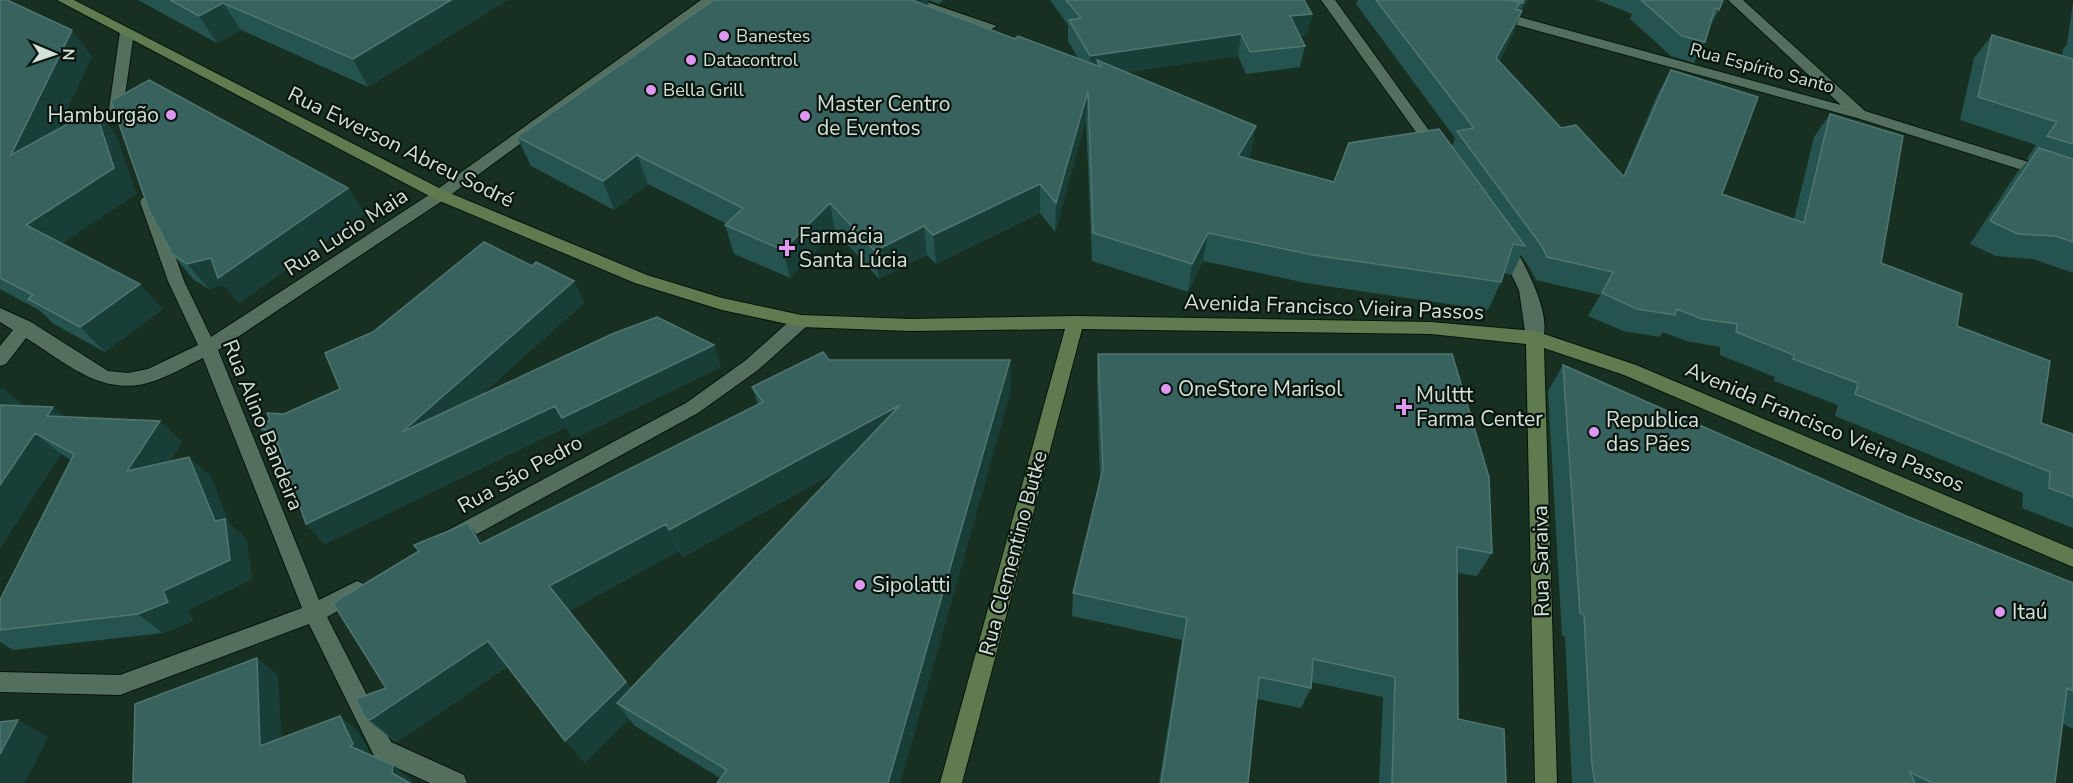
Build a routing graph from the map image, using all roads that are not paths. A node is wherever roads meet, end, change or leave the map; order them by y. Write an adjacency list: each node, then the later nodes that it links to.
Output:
1 (64, 0): 8 (main road, Rua Ewerson Abreu Sodré)
2 (709, 0): 14 (street, Rua Lucio Maia)
3 (908, 0): 7 (street)
4 (1328, 0): 11 (street)
5 (1735, 0): 9 (street)
6 (1485, 12): 9 (street, Rua Espírito Santo)
7 (990, 26)
8 (127, 32): 10 (street); 14 (main road, Rua Ewerson Abreu Sodré)
9 (1862, 115): 12 (street, Rua Espírito Santo)
10 (127, 141)
11 (1446, 163)
12 (2073, 181)
13 (142, 184): 21 (street, Rua Alino Bandeira)
14 (440, 195): 17 (main road, Rua Ewerson Abreu Sodré); 21 (street, Rua Lucio Maia)
15 (1494, 231): 20 (street)
16 (0, 314): 19 (street, Rua Lucio Maia)
17 (801, 321): 18 (main road, Avenida Francisco Vieira Passos); 23 (street, Rua São Pedro)
18 (1075, 322): 20 (main road, Avenida Francisco Vieira Passos); 29 (main road, Rua Clementino Butke)
19 (25, 327): 21 (street, Rua Lucio Maia); 22 (street)
20 (1535, 338): 24 (main road, Avenida Francisco Vieira Passos); 30 (main road, Rua Saraiva)
21 (208, 348): 26 (street, Rua Alino Bandeira)
22 (0, 359)
23 (430, 550)
24 (2073, 558)
25 (377, 579): 26 (street)
26 (314, 613): 27 (street); 28 (street, Rua Alino Bandeira)
27 (0, 682)
28 (456, 783)
29 (951, 783)
30 (1546, 783)

